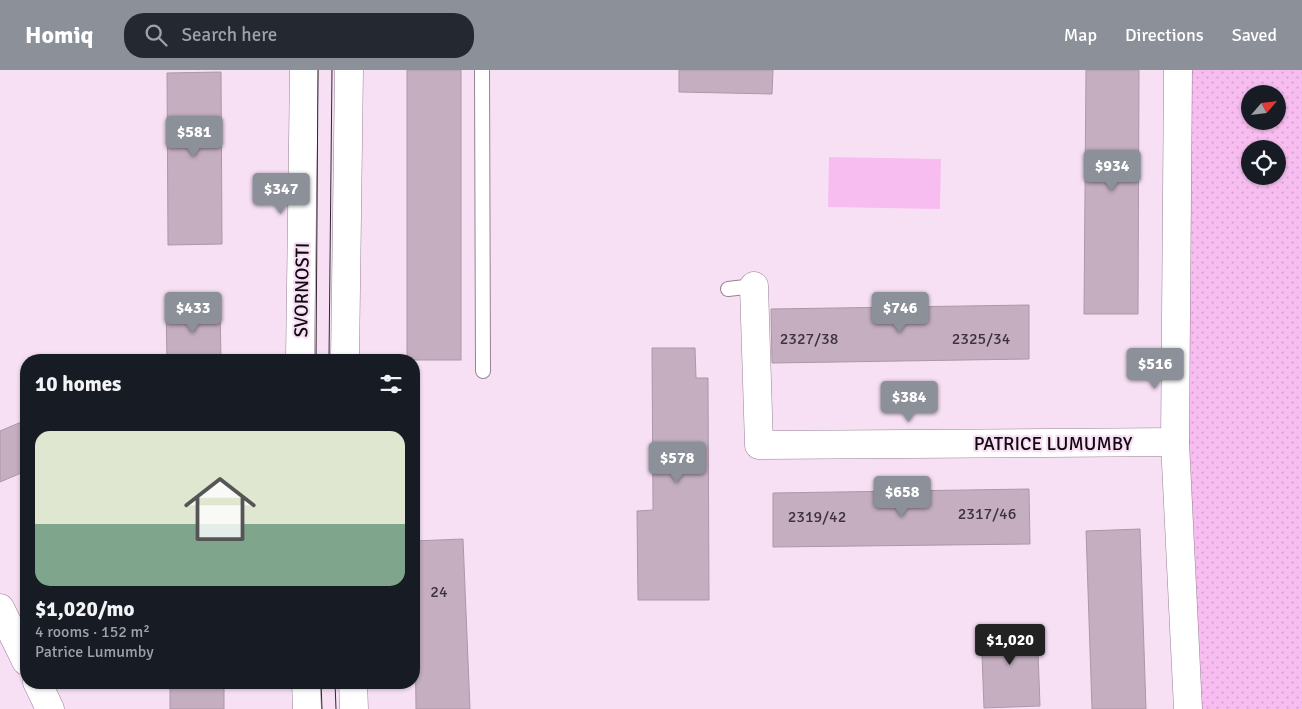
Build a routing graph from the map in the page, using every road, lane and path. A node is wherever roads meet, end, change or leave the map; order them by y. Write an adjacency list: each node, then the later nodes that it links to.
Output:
1 (304, 70): 6 (street, SVORNOSTI)
2 (349, 70): 7 (street)
3 (482, 70): 8 (lane)
4 (1178, 70): 9 (street)
5 (742, 288): 9 (street, PATRICE LUMUMBY)
6 (300, 354)
7 (345, 354)
8 (483, 371)
9 (1176, 442): 18 (street)
10 (0, 608): 11 (street)
11 (20, 649)
12 (40, 689): 15 (street)
13 (306, 689): 16 (street)
14 (353, 689): 17 (street)
15 (50, 709)
16 (307, 709)
17 (354, 709)
18 (1188, 709)

